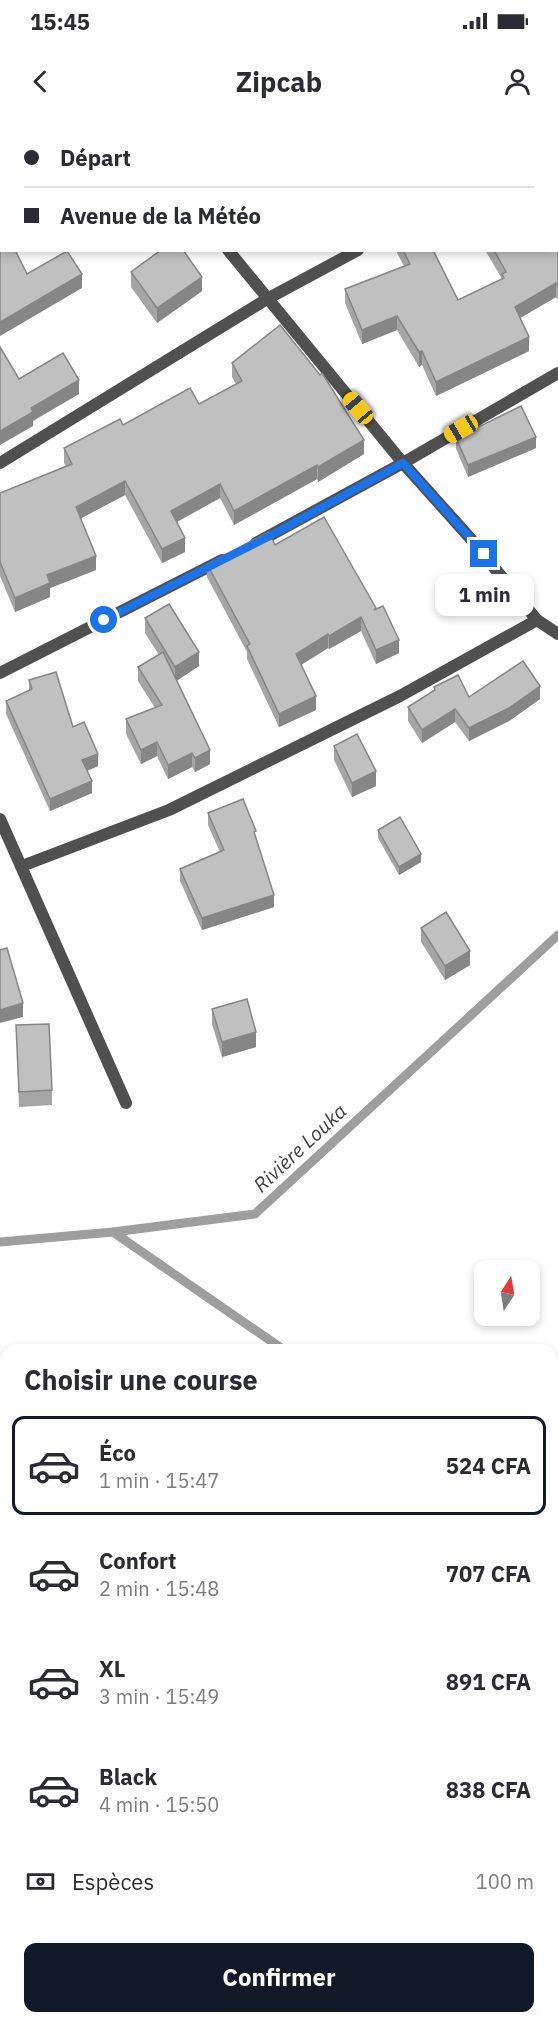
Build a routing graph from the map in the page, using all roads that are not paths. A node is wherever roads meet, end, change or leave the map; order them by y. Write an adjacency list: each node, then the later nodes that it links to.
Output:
1 (230, 252): 3 (street)
2 (354, 252): 3 (street)
3 (267, 299): 5 (street); 6 (street)
4 (558, 373): 6 (street)
5 (0, 463)
6 (403, 463): 7 (street); 9 (street)
7 (249, 546)
8 (228, 557): 11 (street)
9 (537, 620): 10 (street); 13 (street)
10 (558, 634)
11 (0, 673)
12 (0, 819): 13 (street)
13 (22, 866): 14 (street)
14 (126, 1103)

